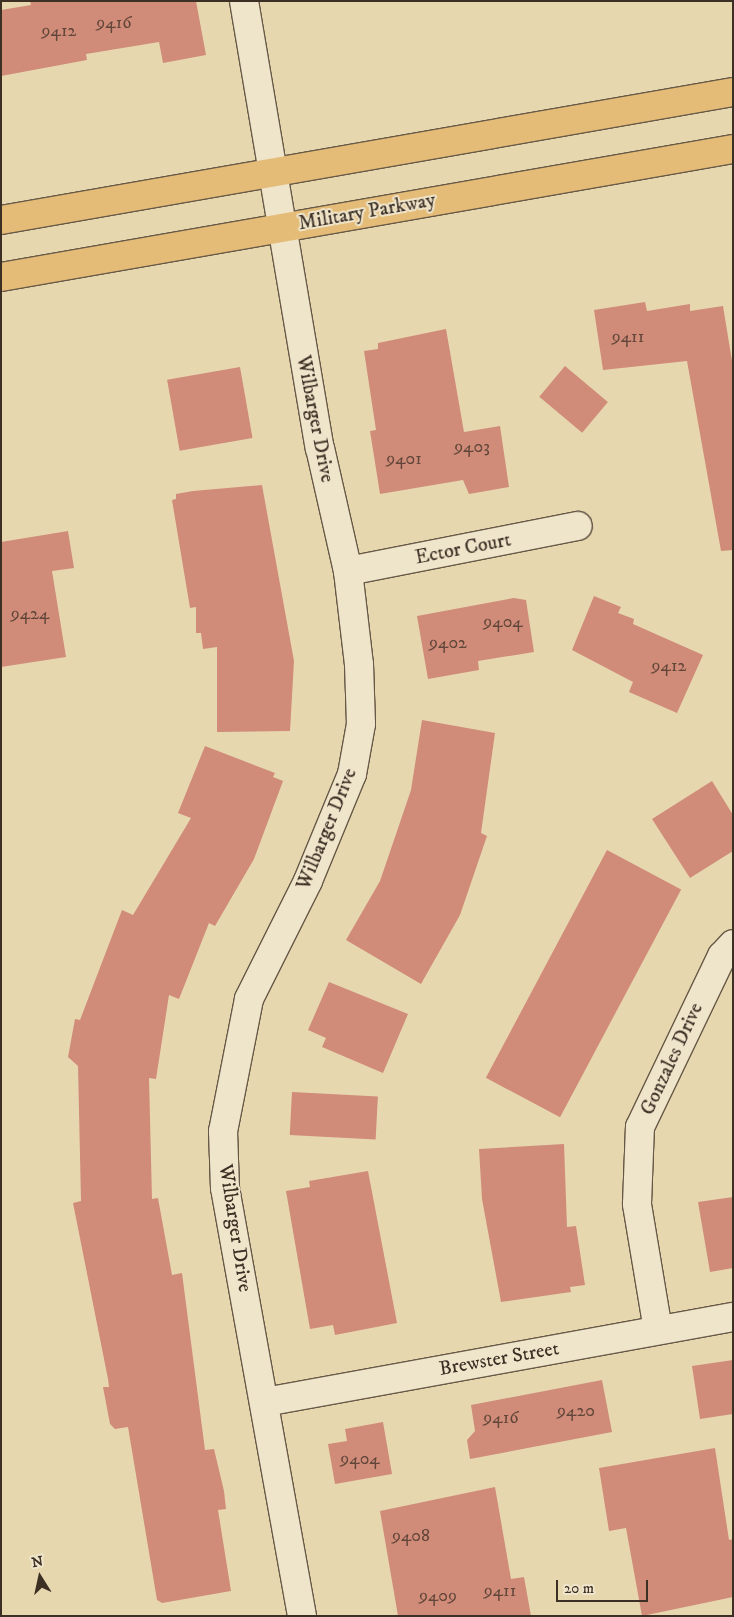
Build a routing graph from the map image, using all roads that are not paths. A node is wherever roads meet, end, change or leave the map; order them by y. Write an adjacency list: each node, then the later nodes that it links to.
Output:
1 (244, 1): 4 (street, Wilbarger Drive)
2 (733, 92): 4 (main road)
3 (733, 149): 6 (main road, Military Parkway)
4 (274, 172): 5 (main road); 6 (street, Wilbarger Drive)
5 (1, 220)
6 (281, 226): 7 (main road, Military Parkway); 9 (street, Wilbarger Drive)
7 (1, 277)
8 (578, 526): 9 (street, Ector Court)
9 (348, 571): 13 (street, Wilbarger Drive)
10 (733, 944): 12 (street, Gonzales Drive)
11 (733, 1317): 12 (street, Brewster Street)
12 (658, 1330): 13 (street, Brewster Street)
13 (265, 1402): 14 (street, Wilbarger Drive)
14 (302, 1616)

